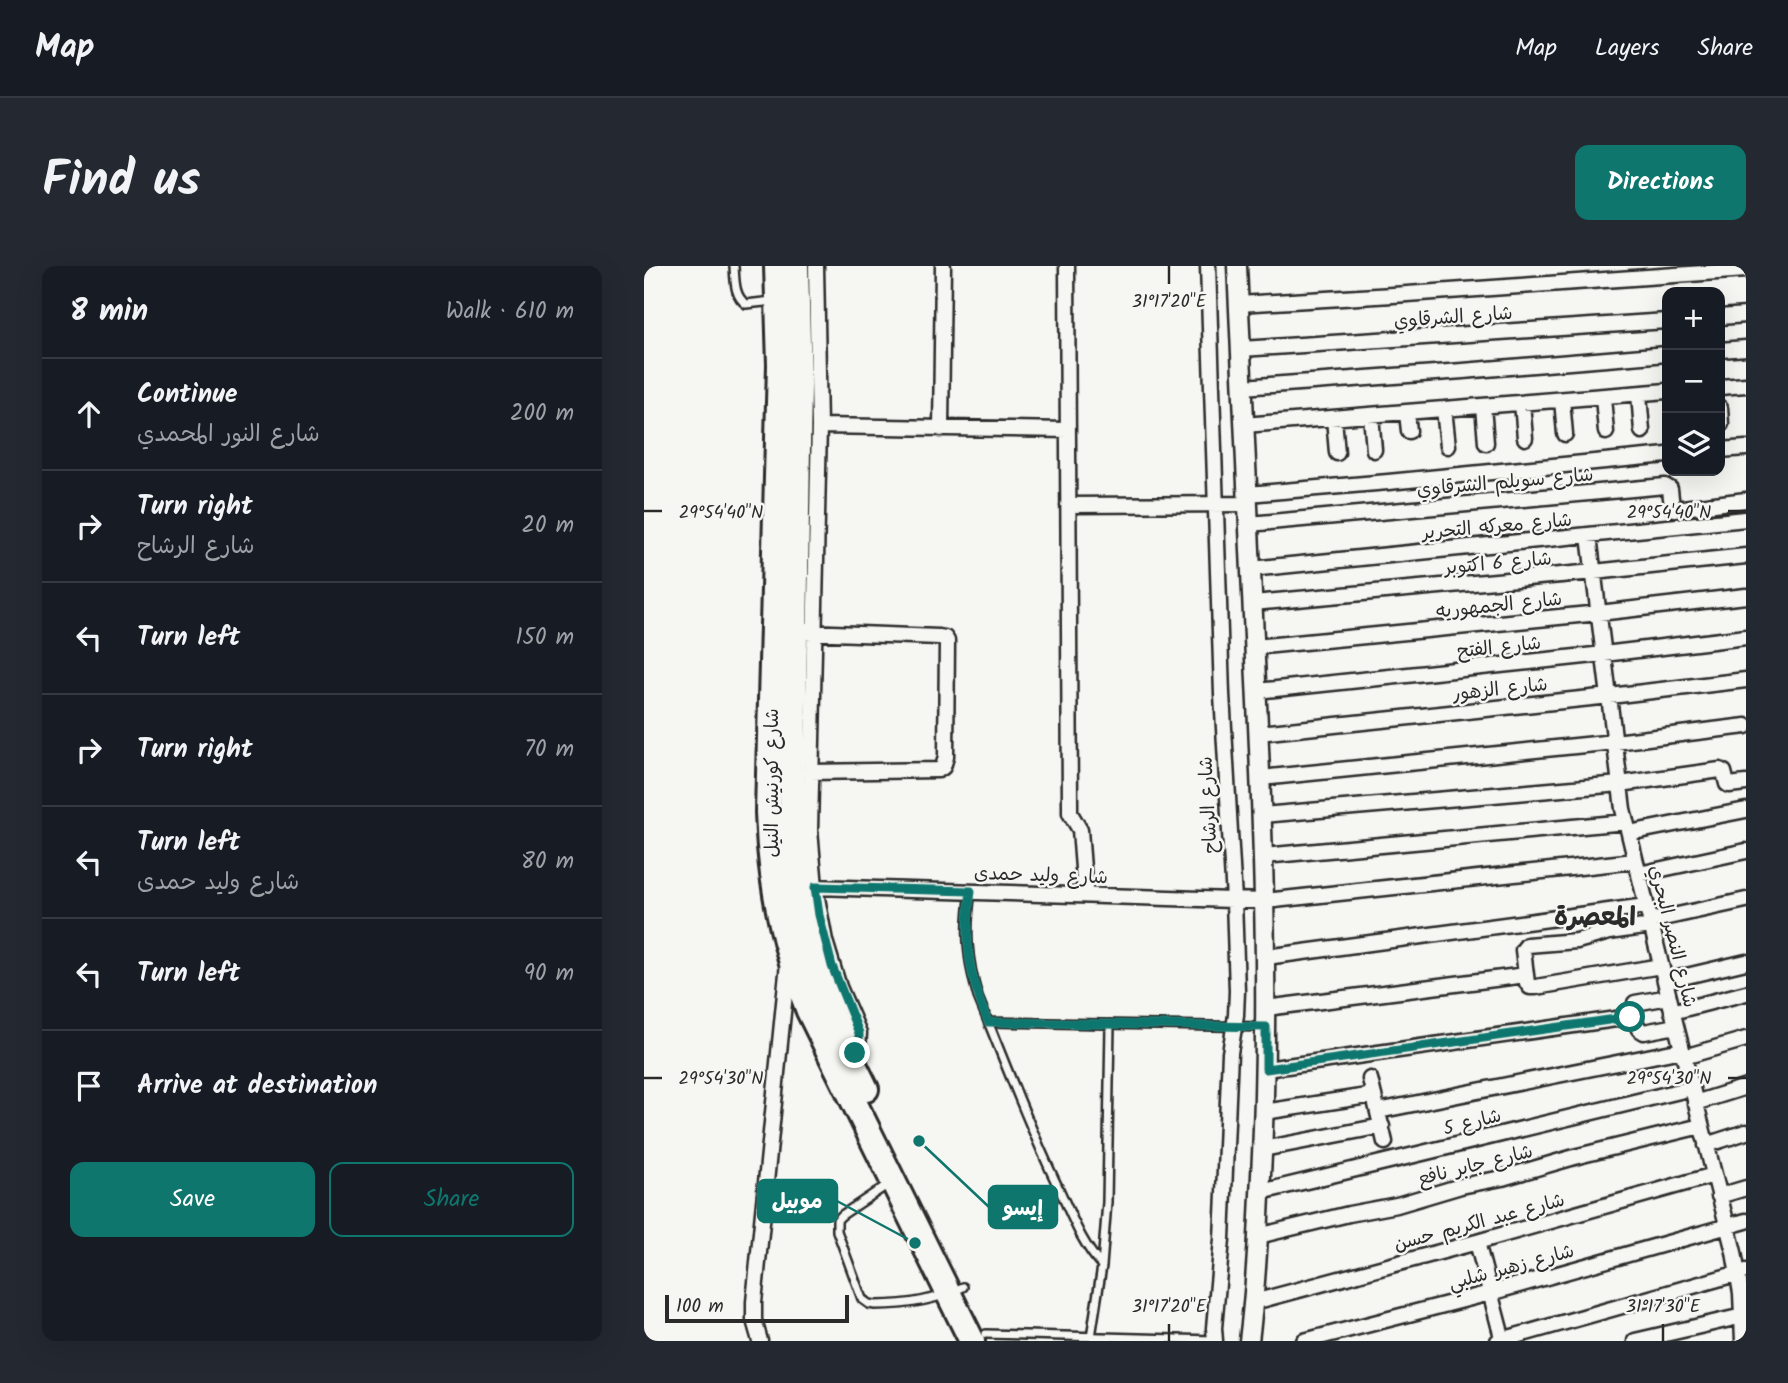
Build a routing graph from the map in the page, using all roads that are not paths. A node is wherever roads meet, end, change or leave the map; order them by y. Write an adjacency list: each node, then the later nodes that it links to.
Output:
1 (734, 266): 10 (lane)
2 (777, 266): 10 (highway, شارع كورنيش النيل)
3 (796, 266): 10 (highway, شارع كورنيش النيل)
4 (816, 266): 33 (street)
5 (943, 266): 34 (street)
6 (1067, 266): 35 (street)
7 (1208, 266): 51 (street, شارع الرشاح)
8 (1237, 266): 11 (street)
9 (1746, 270): 11 (street)
10 (788, 300): 61 (highway, شارع كورنيش النيل); 89 (highway, شارع كورنيش النيل)
11 (1239, 304): 16 (street)
12 (1746, 315): 13 (street)
13 (1725, 317)
14 (1662, 321): 16 (street, شارع الشرقاوي)
15 (1746, 348): 17 (street)
16 (1241, 349): 20 (street)
17 (1725, 350)
18 (1662, 354): 20 (street)
19 (1746, 385): 21 (street)
20 (1243, 387): 32 (street)
21 (1725, 387)
22 (1662, 392): 23 (street)
23 (1639, 394): 24 (street); 38 (street)
24 (1603, 397): 25 (street); 37 (street)
25 (1562, 400): 26 (street); 39 (street)
26 (1522, 403): 27 (street); 40 (street)
27 (1483, 406): 28 (street); 41 (street)
28 (1444, 410): 29 (street); 42 (street)
29 (1407, 412): 30 (street); 36 (street)
30 (1371, 415): 31 (street); 44 (street)
31 (1334, 418): 32 (street); 46 (street)
32 (1244, 425): 48 (street)
33 (819, 426): 34 (street); 61 (street)
34 (941, 429): 35 (street)
35 (1068, 430): 50 (street)
36 (1409, 431)
37 (1606, 432)
38 (1642, 432)
39 (1565, 434)
40 (1525, 438)
41 (1486, 443)
42 (1448, 446)
43 (1746, 448): 45 (street)
44 (1374, 450)
45 (1725, 450)
46 (1338, 453)
47 (1662, 455): 48 (street)
48 (1248, 499): 51 (street); 53 (street)
49 (1746, 500): 53 (street, شارع سويلم الشرقاوي)
50 (1068, 505): 51 (street); 83 (street)
51 (1215, 505): 84 (street, شارع الرشاح)
52 (1746, 519): 54 (street, شارع معركه التحرير)
53 (1249, 524): 56 (street)
54 (1589, 536): 56 (street, شارع معركه التحرير); 57 (street, شارع النصر البحري)
55 (1746, 556): 57 (street, شارع 6 اكتوبر)
56 (1251, 569): 59 (street)
57 (1594, 572): 59 (street, شارع 6 اكتوبر); 60 (street, شارع النصر البحري)
58 (1746, 596): 60 (street, شارع الجمهوريه)
59 (1253, 603): 63 (street)
60 (1599, 613): 63 (street, شارع الجمهوريه); 64 (street, شارع النصر البحري)
61 (804, 632): 71 (street); 71 (street); 106 (highway, شارع كورنيش النيل)
62 (1746, 637): 64 (street, شارع الفتح)
63 (1255, 647): 66 (street)
64 (1604, 654): 66 (street, شارع الفتح); 67 (street, شارع النصر البحري)
65 (1746, 680): 67 (street, شارع الزهور)
66 (1256, 691): 69 (street)
67 (1609, 696): 69 (street, شارع الزهور); 70 (street, شارع النصر البحري)
68 (1746, 726): 70 (street)
69 (1259, 733): 72 (street)
70 (1615, 742): 72 (street); 74 (street, شارع النصر البحري)
71 (810, 772): 81 (street)
72 (1261, 778): 76 (street)
73 (1746, 783): 74 (street)
74 (1619, 784): 76 (street); 77 (street, شارع النصر البحري)
75 (1746, 810): 77 (street)
76 (1262, 815): 79 (street)
77 (1627, 828): 79 (street); 80 (street, شارع النصر البحري)
78 (1746, 851): 80 (street, شارع وليد حمدى)
79 (1264, 856): 86 (street)
80 (1637, 867): 86 (street, شارع وليد حمدى); 87 (street, شارع النصر البحري)
81 (815, 887): 82 (street, شارع وليد حمدى); 106 (street)
82 (971, 891): 83 (street, شارع وليد حمدى); 100 (lane)
83 (1085, 894): 84 (street, شارع وليد حمدى)
84 (1234, 900): 86 (street, شارع وليد حمدى); 102 (street, شارع الرشاح)
85 (1746, 900): 88 (street)
86 (1265, 901): 90 (street)
87 (1646, 906): 88 (street, شارع النصر البحري); 90 (street)
88 (1651, 924): 92 (street, شارع النصر البحري); 93 (street)
89 (789, 954): 122 (highway, شارع كورنيش النيل); 138 (street)
90 (1266, 957): 98 (street)
91 (1746, 962): 94 (street)
92 (1661, 966): 93 (street); 94 (street, شارع النصر البحري)
93 (1526, 975): 98 (street)
94 (1665, 981): 96 (street, شارع النصر البحري)
95 (1746, 993): 99 (street)
96 (1669, 997): 97 (street); 99 (street, شارع النصر البحري)
97 (1635, 1003)
98 (1266, 1008): 103 (street)
99 (1674, 1019): 105 (street, شارع النصر البحري); 107 (street)
100 (988, 1022): 101 (lane); 130 (lane)
101 (1110, 1024): 102 (lane); 130 (lane)
102 (1235, 1027): 103 (lane); 139 (street, شارع الرشاح)
103 (1266, 1027): 107 (street)
104 (1746, 1039): 105 (street)
105 (1683, 1054): 110 (street, شارع النصر البحري); 113 (street)
106 (851, 1057): 132 (highway, شارع كورنيش النيل)
107 (1266, 1069): 114 (street)
108 (1370, 1079): 111 (street)
109 (1746, 1087): 112 (street)
110 (1692, 1088): 112 (street, شارع النصر البحري); 124 (street, شارع 5)
111 (1374, 1095): 113 (street); 114 (street)
112 (1695, 1103): 116 (street, شارع النصر البحري)
113 (1378, 1111): 115 (street)
114 (1264, 1112): 120 (street)
115 (1381, 1126): 118 (street); 120 (street)
116 (1701, 1126): 119 (street, شارع النصر البحري); 128 (street, شارع جابر نافع)
117 (1746, 1132): 119 (street)
118 (1385, 1142)
119 (1706, 1144): 121 (street, شارع النصر البحري)
120 (1263, 1149): 124 (street)
121 (1714, 1175): 125 (street, شارع النصر البحري); 129 (street, شارع عبد الكريم حسن)
122 (892, 1181): 132 (highway, شارع كورنيش النيل); 132 (lane)
123 (1746, 1188): 125 (street)
124 (1261, 1192): 128 (street)
125 (1719, 1196): 127 (street, شارع النصر البحري)
126 (1746, 1221): 127 (street, شارع زهير شلبي)
127 (1728, 1227): 131 (street, شارع النصر البحري); 133 (street, شارع زهير شلبي)
128 (1258, 1236): 134 (street)
129 (1477, 1242): 133 (street); 134 (street, شارع عبد الكريم حسن)
130 (1102, 1266): 136 (lane)
131 (1742, 1272): 135 (street, شارع النصر البحري); 142 (street)
132 (956, 1291): 137 (highway, شارع كورنيش النيل)
133 (1490, 1293): 141 (street, شارع زهير شلبي); 142 (street)
134 (1254, 1302): 140 (street)
135 (1741, 1332): 143 (street)
136 (1091, 1337): 137 (lane); 139 (lane)
137 (982, 1339)
138 (755, 1340)
139 (1215, 1341)
140 (1249, 1341)
141 (1304, 1341)
142 (1501, 1341)
143 (1636, 1341)

